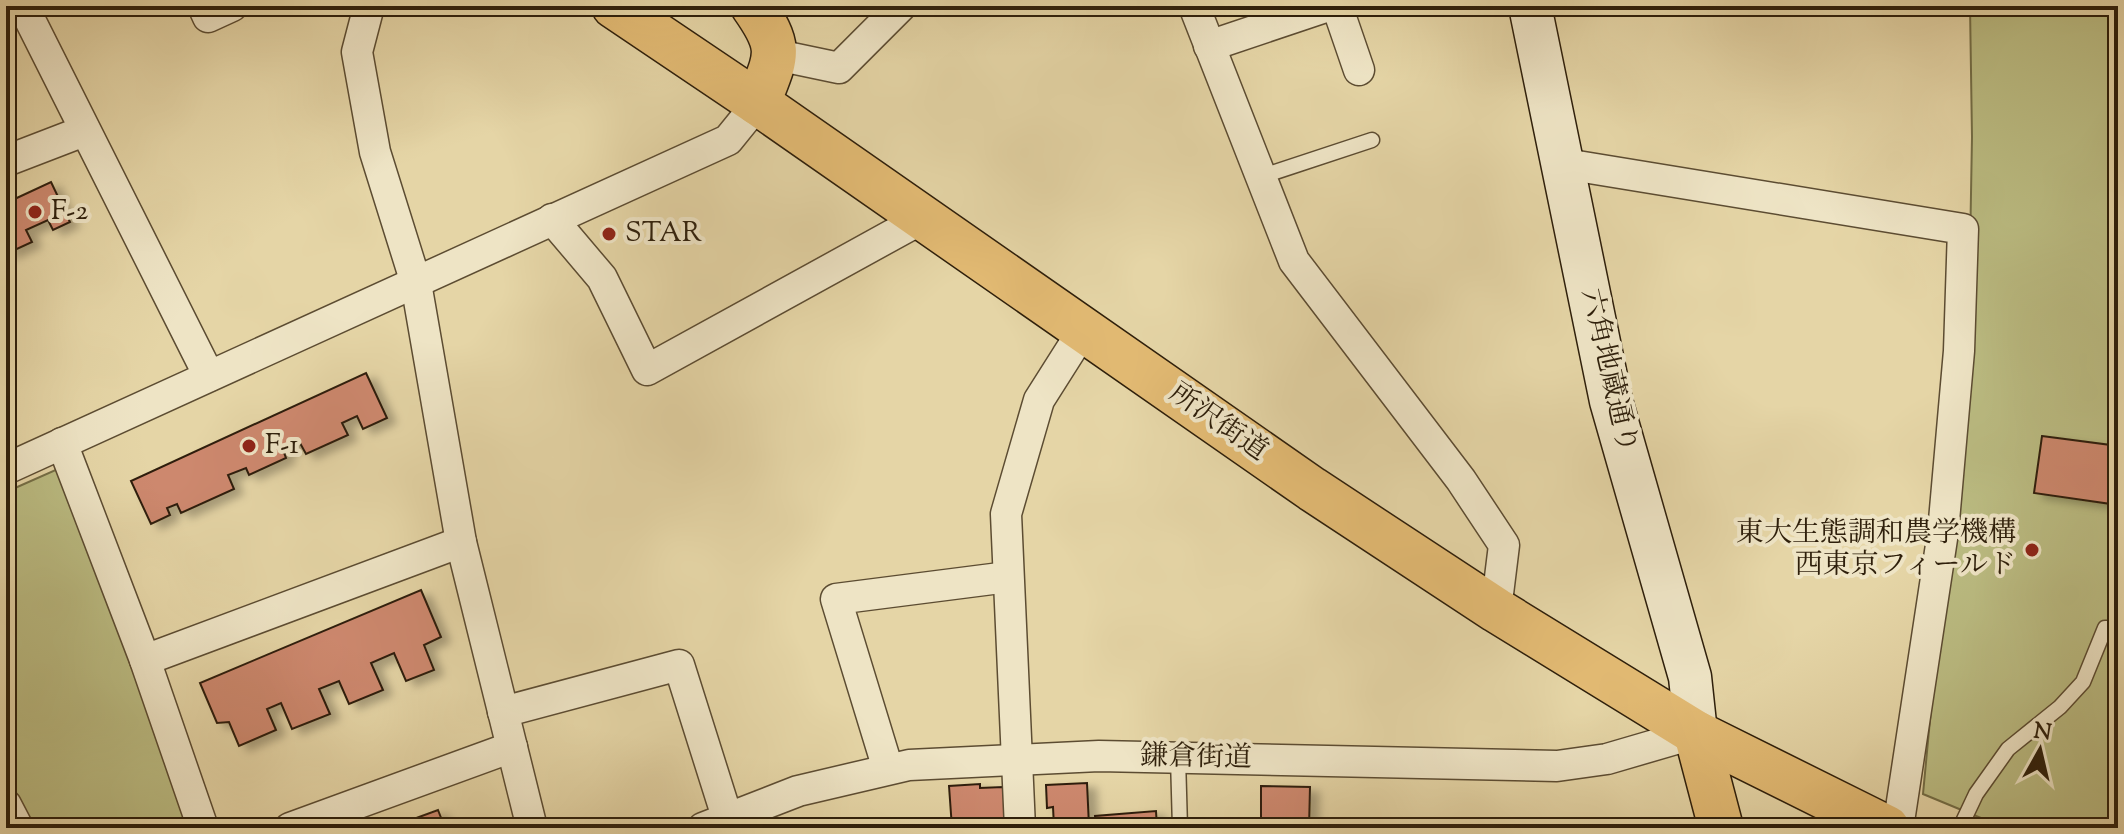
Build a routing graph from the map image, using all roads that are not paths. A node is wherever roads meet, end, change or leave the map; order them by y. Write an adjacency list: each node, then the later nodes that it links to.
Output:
1 (23, 6): 16 (street)
2 (203, 6): 3 (street)
3 (232, 6)
4 (369, 6): 23 (street)
5 (614, 6): 15 (main road, 所沢街道)
6 (753, 6): 13 (main road)
7 (901, 6): 13 (street)
8 (1194, 6): 12 (street)
9 (1328, 6): 12 (street)
10 (1337, 6): 14 (street)
11 (1530, 6): 19 (street, 六角地蔵通り)
12 (1209, 46): 20 (street)
13 (777, 55): 15 (main road)
14 (1359, 70)
15 (758, 103): 21 (main road, 所沢街道); 22 (street)
16 (84, 131): 18 (street); 25 (street)
17 (1372, 140): 20 (lane)
18 (6, 161)
19 (1565, 164): 34 (street, 六角地蔵通り); 49 (street)
20 (1260, 177): 30 (street)
21 (923, 218): 22 (street); 24 (main road, 所沢街道)
22 (552, 219): 23 (street)
23 (416, 283): 25 (street); 28 (street)
24 (1084, 329): 29 (street); 30 (main road, 所沢街道)
25 (209, 376): 26 (street)
26 (62, 443): 27 (street); 32 (street)
27 (6, 469)
28 (461, 542): 32 (street); 33 (street)
29 (1008, 577): 37 (street); 38 (street)
30 (1496, 610): 34 (main road, 所沢街道)
31 (2118, 628): 50 (lane)
32 (145, 660): 42 (street)
33 (503, 712): 35 (street); 40 (street)
34 (1696, 733): 36 (street, 鎌倉街道); 47 (main road); 48 (main road, 所沢街道)
35 (512, 747): 43 (street); 44 (street)
36 (1178, 758): 37 (street, 鎌倉街道); 46 (lane)
37 (1018, 760): 38 (street, 鎌倉街道); 45 (street)
38 (888, 769): 40 (street, 鎌倉街道)
39 (6, 805): 41 (street)
40 (735, 819)
41 (18, 828)
42 (203, 828)
43 (290, 828)
44 (532, 828)
45 (1020, 828)
46 (1180, 828)
47 (1721, 828)
48 (1887, 828)
49 (1898, 828)
50 (1960, 828)

